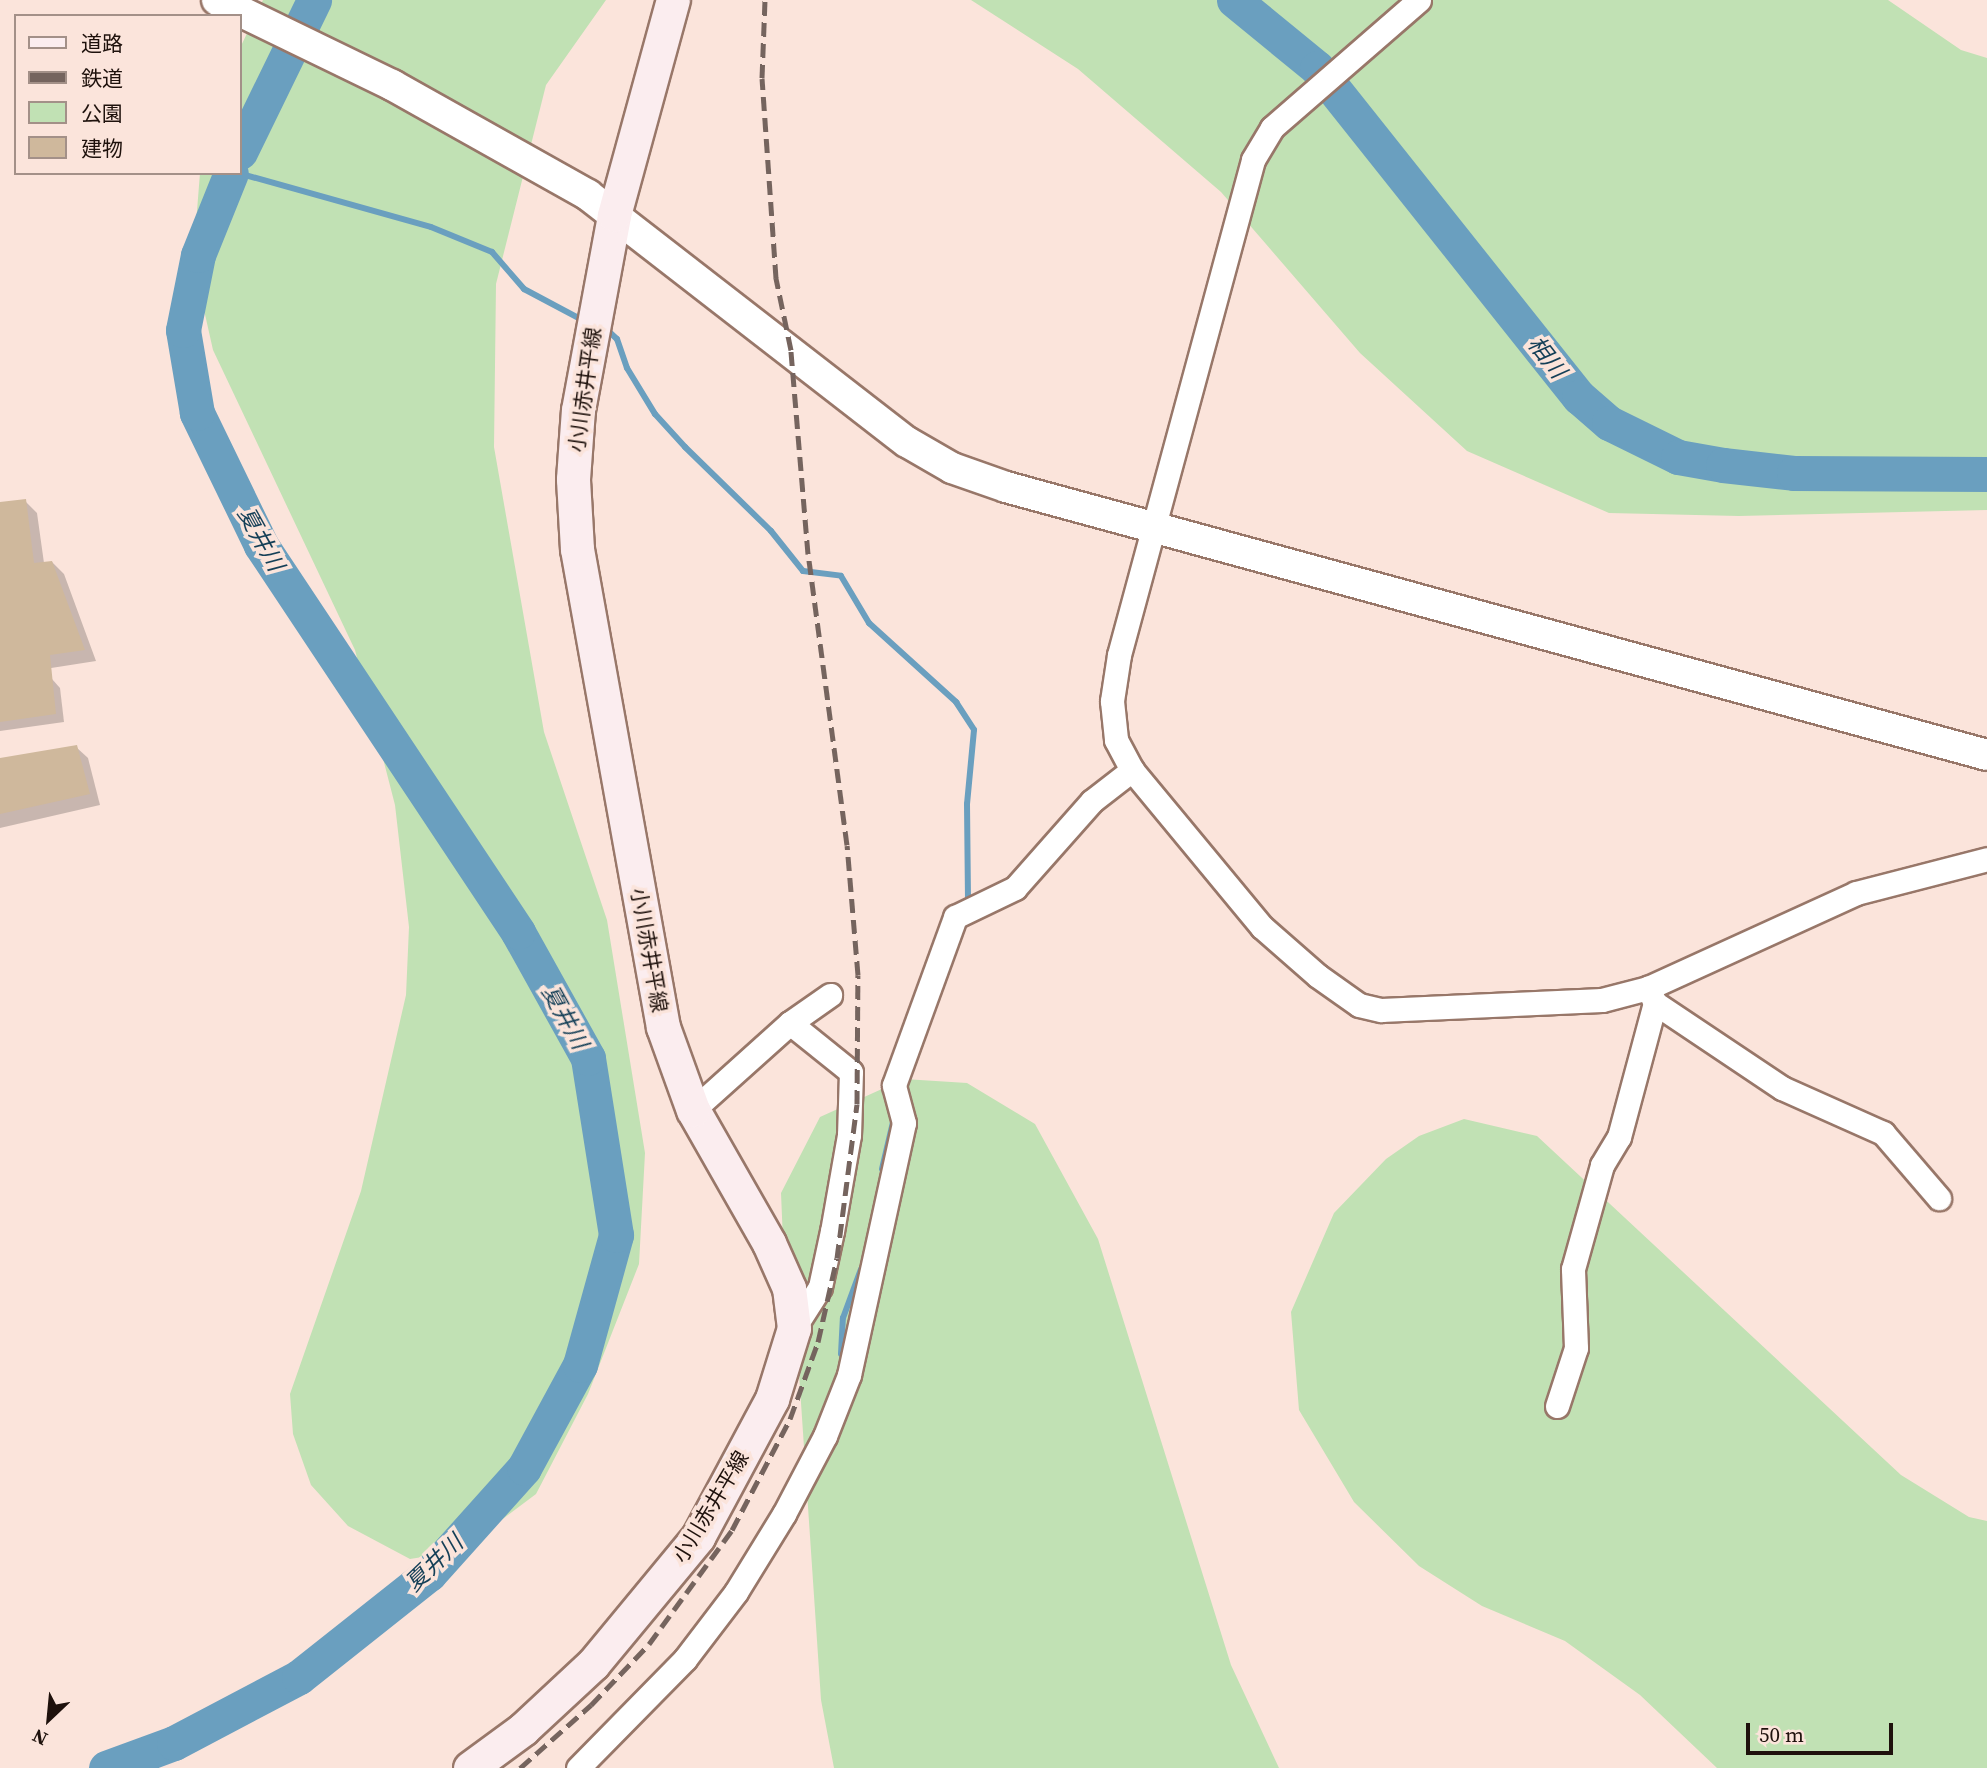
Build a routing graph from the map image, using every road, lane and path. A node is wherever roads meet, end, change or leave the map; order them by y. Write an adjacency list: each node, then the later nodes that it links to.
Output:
1 (217, 0): 4 (street)
2 (673, 0): 4 (main road, 小川赤井平線)
3 (1419, 0): 5 (street)
4 (614, 215): 5 (street); 12 (main road, 小川赤井平線)
5 (1156, 528): 6 (street); 7 (street)
6 (1987, 755)
7 (1132, 770): 10 (street); 17 (street)
8 (1987, 859): 10 (street)
9 (830, 995): 11 (street)
10 (1652, 996): 13 (street); 15 (street)
11 (790, 1023): 12 (street); 14 (street)
12 (693, 1111): 14 (main road, 小川赤井平線)
13 (1939, 1198)
14 (794, 1328): 16 (main road, 小川赤井平線)
15 (1557, 1406)
16 (470, 1768)
17 (578, 1768)

